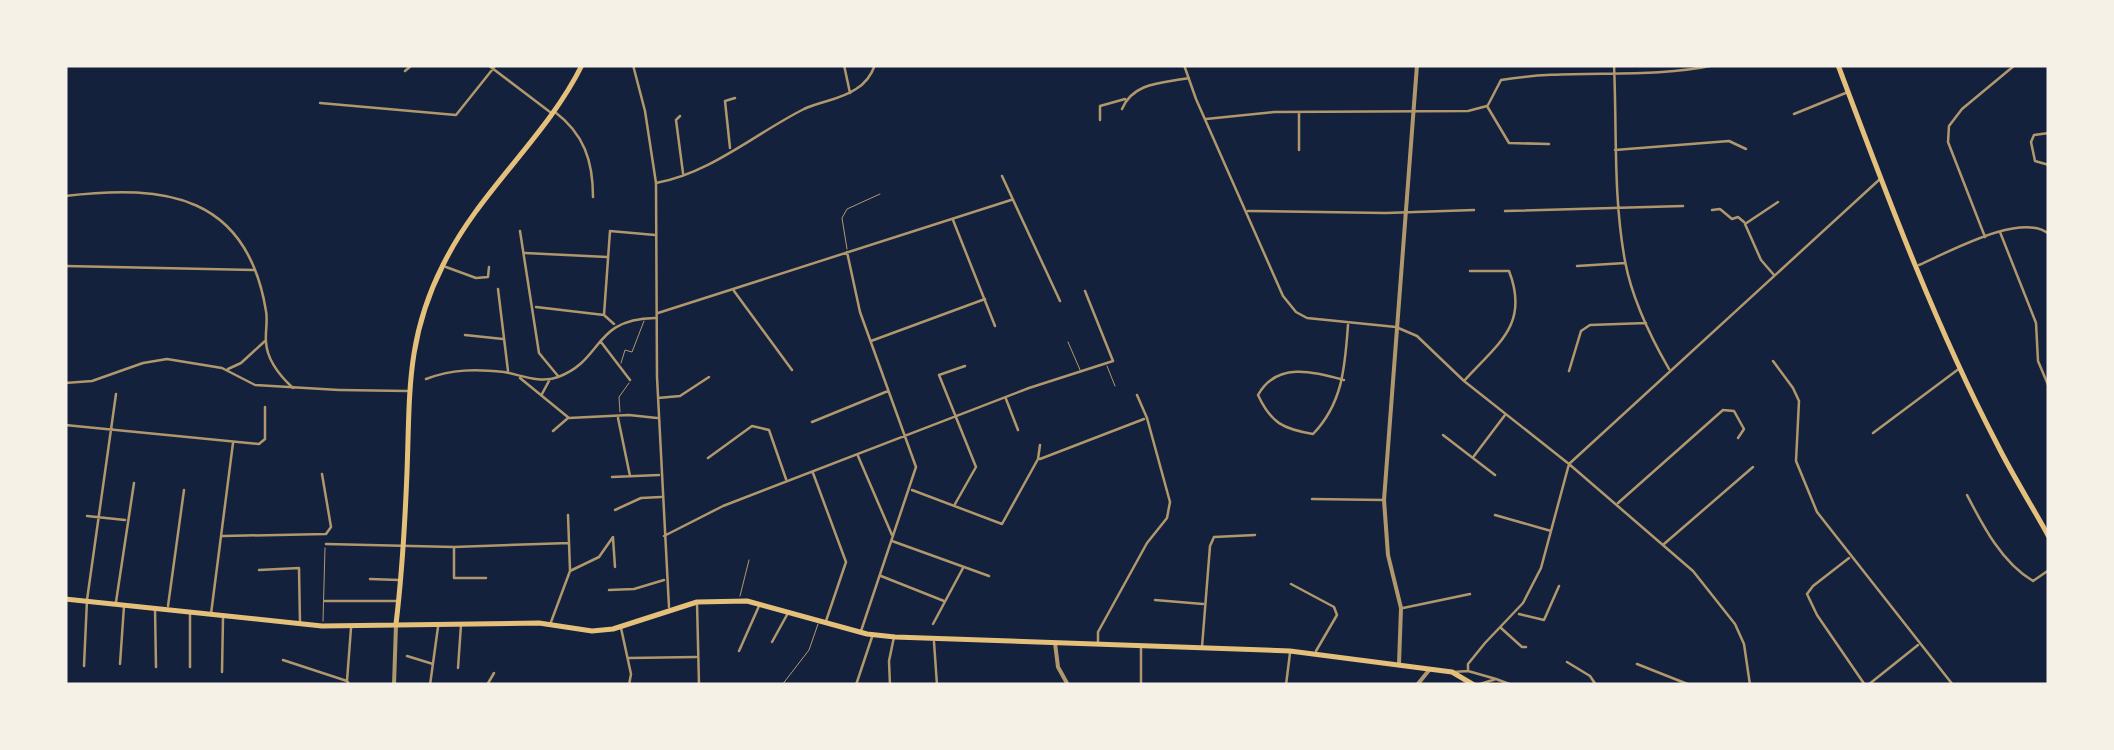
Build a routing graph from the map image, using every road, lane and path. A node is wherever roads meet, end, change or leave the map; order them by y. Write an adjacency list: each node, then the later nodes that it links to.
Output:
1 (412, 65): 14 (street)
2 (488, 65): 13 (street)
3 (582, 65): 25 (main road)
4 (633, 65): 41 (street)
5 (844, 65): 18 (street)
6 (875, 65): 18 (street)
7 (1184, 65): 16 (street)
8 (1417, 65): 24 (street)
9 (1614, 65): 15 (street)
10 (1715, 65): 15 (street)
11 (1838, 65): 17 (main road)
12 (2015, 65): 62 (street)
13 (495, 67): 21 (street); 25 (street)
14 (405, 71)
15 (1614, 72): 22 (street); 35 (street)
16 (1189, 78): 20 (street); 30 (street)
17 (1848, 92): 27 (street); 40 (main road)
18 (850, 93): 36 (street)
19 (735, 98): 36 (street)
20 (1126, 99): 23 (street); 29 (street)
21 (320, 103)
22 (1487, 106): 24 (street); 32 (street)
23 (1122, 109)
24 (1413, 111): 26 (street); 53 (street)
25 (553, 112): 44 (street); 68 (main road)
26 (1299, 112): 30 (street); 34 (street)
27 (1794, 114)
28 (680, 116): 38 (street)
29 (1100, 120)
30 (1205, 120): 52 (street)
31 (2049, 132): 37 (street)
32 (1550, 144)
33 (1746, 149): 35 (street)
34 (1299, 150)
35 (1615, 150): 49 (street)
36 (730, 151): 38 (street)
37 (2049, 165)
38 (684, 175): 41 (street)
39 (1002, 176): 45 (street)
40 (1881, 178): 70 (main road); 74 (street)
41 (656, 183): 61 (street)
42 (880, 194): 64 (lane)
43 (65, 196): 72 (street)
44 (593, 197)
45 (1011, 200): 56 (street); 79 (street)
46 (1778, 202): 48 (street)
47 (1682, 206): 49 (street)
48 (1772, 206): 55 (street); 57 (street)
49 (1618, 208): 54 (street); 66 (street)
50 (1474, 210): 53 (street)
51 (1712, 210): 57 (street)
52 (1246, 211): 53 (street); 86 (street)
53 (1405, 212): 90 (street)
54 (1505, 212)
55 (1775, 212)
56 (952, 219): 64 (street); 78 (street)
57 (1745, 224): 74 (street)
58 (520, 231): 63 (street)
59 (2000, 232): 60 (street); 62 (street); 120 (street)
60 (2049, 234)
61 (658, 235): 65 (street); 84 (street)
62 (1985, 237): 70 (street)
63 (524, 252): 65 (street); 81 (street)
64 (848, 252): 76 (street); 95 (street)
65 (608, 257): 83 (street)
66 (1625, 263): 69 (street); 87 (street)
67 (65, 266): 72 (street)
68 (442, 266): 71 (street); 122 (main road)
69 (1578, 266)
70 (1918, 266): 103 (main road)
71 (489, 267)
72 (255, 270): 93 (street)
73 (1470, 271): 117 (street)
74 (1775, 276): 106 (street)
75 (498, 288): 92 (street)
76 (734, 289): 84 (street); 105 (street)
77 (1085, 291): 80 (street)
78 (985, 300): 89 (street); 95 (street)
79 (1060, 301)
80 (1089, 301): 82 (street); 99 (street)
81 (534, 306): 83 (street); 110 (street)
82 (1079, 306)
83 (604, 314): 88 (street)
84 (656, 316): 85 (street); 127 (street)
85 (645, 318): 88 (street); 102 (lane)
86 (1348, 323): 90 (street); 116 (street)
87 (1646, 324): 97 (street); 106 (street)
88 (615, 326): 94 (street)
89 (996, 326)
90 (1396, 326): 117 (street); 168 (street)
91 (466, 335): 92 (street)
92 (504, 339): 109 (street)
93 (266, 340): 104 (street); 121 (street)
94 (600, 342): 102 (street); 110 (street)
95 (870, 342): 123 (street)
96 (1068, 342): 108 (lane)
97 (1572, 361): 100 (street); 107 (street)
98 (1773, 361): 189 (street)
99 (1106, 363): 108 (street); 119 (lane)
100 (1583, 364)
101 (965, 366): 132 (street)
102 (620, 367): 115 (street)
103 (1960, 367): 143 (street); 177 (main road)
104 (226, 369): 118 (street); 121 (street)
105 (792, 370)
106 (1670, 370): 153 (street)
107 (1570, 371)
108 (1081, 372): 128 (street)
109 (508, 373): 112 (street); 113 (street)
110 (559, 377): 114 (street)
111 (710, 377): 127 (street)
112 (426, 378)
113 (520, 378): 114 (street); 126 (street)
114 (550, 379): 126 (street)
115 (630, 380): 131 (lane)
116 (1344, 380): 116 (street)
117 (1464, 381): 130 (street)
118 (65, 383)
119 (1115, 386)
120 (2049, 387)
121 (293, 388): 122 (street)
122 (408, 391): 187 (main road)
123 (888, 391): 136 (street); 145 (street)
124 (116, 394): 140 (street)
125 (1136, 395): 135 (street)
126 (542, 396): 133 (street)
127 (658, 398): 134 (street)
128 (1005, 398): 132 (street); 142 (street)
129 (265, 406): 147 (street)
130 (1505, 415): 150 (street); 153 (street)
131 (619, 416): 133 (street); 134 (street); 160 (street)
132 (955, 417): 145 (street); 170 (street)
133 (569, 418): 141 (street)
134 (659, 418): 157 (street)
135 (1146, 418): 152 (street); 245 (street)
136 (812, 422)
137 (1751, 422): 139 (street)
138 (65, 426): 140 (street)
139 (1744, 429): 146 (street); 169 (street)
140 (113, 430): 147 (street); 175 (street)
141 (553, 430)
142 (1018, 430)
143 (1873, 433)
144 (1443, 435): 150 (street)
145 (904, 436): 149 (street); 163 (street)
146 (1738, 438)
147 (233, 442): 180 (street)
148 (1040, 445): 152 (street)
149 (858, 454): 155 (street); 183 (street)
150 (1473, 457): 158 (street)
151 (708, 458): 161 (street)
152 (1038, 459): 170 (street)
153 (1569, 464): 169 (street); 178 (street)
154 (1753, 467): 186 (street)
155 (813, 472): 161 (street); 227 (street)
156 (322, 474): 180 (street)
157 (661, 475): 160 (street); 166 (street)
158 (1494, 475)
159 (612, 476): 160 (street)
160 (630, 476)
161 (787, 482): 181 (street)
162 (134, 483): 176 (street)
163 (910, 489): 170 (street); 183 (street)
164 (184, 490): 219 (street)
165 (1967, 495): 194 (street)
166 (662, 498): 171 (street); 181 (street)
167 (1312, 498): 168 (street)
168 (1384, 500): 221 (street)
169 (1616, 504): 186 (street)
170 (954, 506)
171 (615, 510)
172 (1495, 514): 178 (street)
173 (568, 515): 184 (street)
174 (87, 516): 175 (street)
175 (100, 519): 176 (street); 207 (street)
176 (127, 520): 214 (street)
177 (2046, 524): 182 (main road)
178 (1551, 531): 224 (street)
179 (1255, 535): 217 (street)
180 (222, 536): 225 (street)
181 (664, 536): 200 (street)
182 (2049, 538)
183 (893, 539): 192 (street); 196 (street)
184 (569, 543): 188 (street); 195 (street)
185 (326, 544): 187 (street); 210 (lane)
186 (1664, 544): 290 (street)
187 (404, 548): 188 (street); 201 (main road)
188 (454, 548): 198 (street)
189 (1850, 557): 246 (street); 291 (street)
190 (748, 560): 208 (lane)
191 (615, 566): 195 (street)
192 (964, 566): 197 (street); 212 (street)
193 (259, 570): 228 (street)
194 (2049, 570)
195 (570, 571): 231 (street)
196 (880, 576): 212 (street); 239 (street)
197 (989, 576)
198 (486, 578)
199 (370, 579): 201 (street)
200 (666, 579): 204 (street); 220 (street)
201 (401, 580): 211 (main road)
202 (1291, 584): 252 (street)
203 (1560, 586): 224 (street)
204 (608, 590)
205 (1470, 594): 221 (street)
206 (65, 599): 207 (main road)
207 (86, 600): 214 (main road); 262 (street)
208 (740, 600): 213 (main road); 216 (main road)
209 (1155, 600): 217 (street)
210 (325, 601): 211 (street); 234 (lane)
211 (399, 601): 229 (main road)
212 (944, 601): 232 (street)
213 (696, 602): 220 (main road); 254 (street)
214 (116, 604): 215 (main road)
215 (124, 604): 218 (main road); 258 (street)
216 (760, 604): 223 (main road); 250 (street)
217 (1206, 604): 248 (street)
218 (155, 606): 219 (main road); 263 (street)
219 (168, 608): 222 (main road)
220 (669, 608): 236 (main road)
221 (1401, 608): 260 (street)
222 (190, 612): 225 (main road); 264 (street)
223 (789, 612): 227 (main road); 243 (street)
224 (1516, 613): 237 (street)
225 (211, 615): 226 (main road)
226 (223, 616): 228 (main road); 268 (street)
227 (823, 622): 239 (main road); 278 (lane)
228 (300, 624): 234 (main road)
229 (396, 624): 233 (main road); 235 (main road); 273 (street)
230 (461, 624): 231 (main road); 233 (main road); 265 (street)
231 (551, 624): 236 (main road)
232 (934, 624)
233 (438, 625): 259 (street)
234 (322, 626): 235 (main road)
235 (352, 626): 272 (street)
236 (621, 626): 255 (street)
237 (1501, 628): 249 (street); 267 (street)
238 (930, 631): 242 (street)
239 (860, 632): 240 (main road)
240 (873, 634): 241 (main road); 279 (street)
241 (894, 637): 242 (main road); 280 (street)
242 (930, 639): 244 (main road); 281 (street)
243 (772, 642)
244 (1054, 642): 245 (main road); 282 (street)
245 (1098, 644): 247 (main road)
246 (1920, 644): 291 (street); 292 (street)
247 (1141, 645): 248 (main road); 283 (street)
248 (1202, 646): 251 (main road)
249 (1526, 647)
250 (739, 650)
251 (1290, 651): 252 (main road); 284 (street)
252 (1314, 654): 260 (main road)
253 (407, 656): 259 (street)
254 (697, 657): 255 (street); 277 (street)
255 (629, 658): 276 (street)
256 (283, 660): 272 (street)
257 (1567, 662): 288 (street)
258 (120, 664)
259 (433, 664): 274 (street)
260 (1398, 664): 266 (main road)
261 (1637, 664): 289 (street)
262 (84, 666)
263 (156, 667)
264 (190, 667)
265 (458, 668)
266 (1430, 668): 269 (main road); 285 (street)
267 (1468, 671): 269 (street); 271 (street)
268 (222, 672)
269 (1452, 672): 286 (main road)
270 (494, 673): 275 (street)
271 (1496, 680): 286 (street); 287 (street)
272 (349, 683)
273 (394, 685)
274 (430, 685)
275 (487, 685)
276 (629, 685)
277 (699, 685)
278 (782, 685)
279 (856, 685)
280 (890, 685)
281 (938, 685)
282 (1068, 685)
283 (1141, 685)
284 (1286, 685)
285 (1417, 685)
286 (1476, 685)
287 (1512, 685)
288 (1596, 685)
289 (1690, 685)
290 (1750, 685)
291 (1866, 685)
292 (1952, 685)

